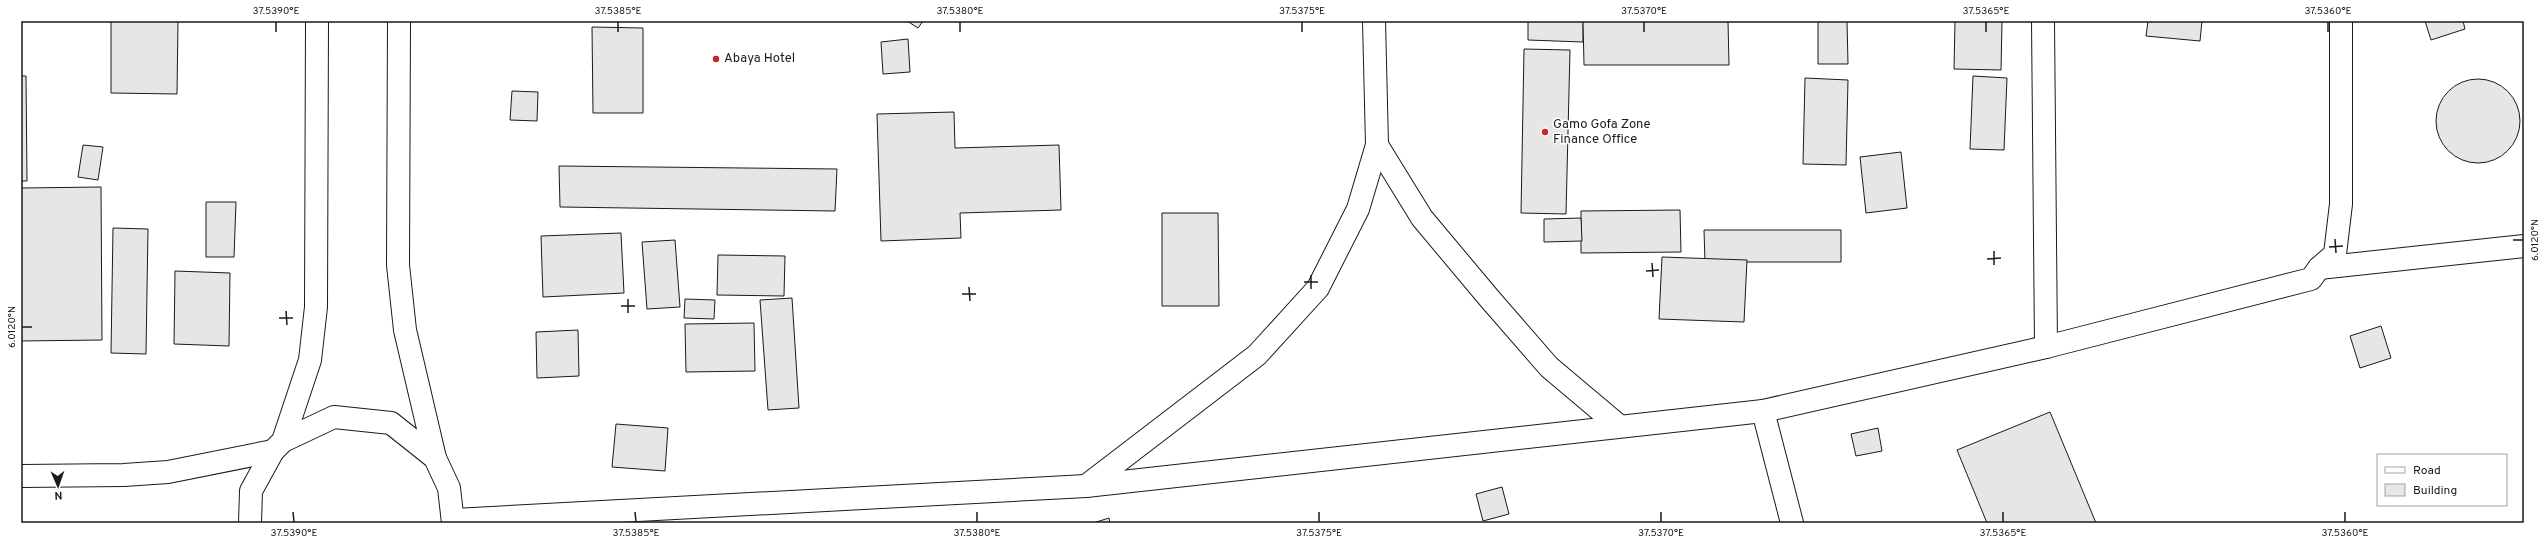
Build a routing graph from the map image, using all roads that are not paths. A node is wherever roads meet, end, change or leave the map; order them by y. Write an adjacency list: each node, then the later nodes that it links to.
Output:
1 (317, 21): 12 (main road)
2 (399, 21): 13 (main road)
3 (1374, 21): 6 (main road)
4 (2043, 21): 9 (main road)
5 (2341, 21): 8 (main road)
6 (1377, 145): 11 (main road); 15 (main road)
7 (2524, 246): 8 (main road)
8 (2318, 268): 9 (main road)
9 (2046, 347): 10 (main road)
10 (1763, 411): 11 (main road); 18 (main road)
11 (1619, 426): 15 (main road)
12 (278, 446): 13 (main road); 14 (main road); 17 (main road)
13 (435, 458): 16 (main road)
14 (21, 476)
15 (1086, 486): 16 (main road)
16 (453, 522)
17 (250, 523)
18 (1792, 523)

